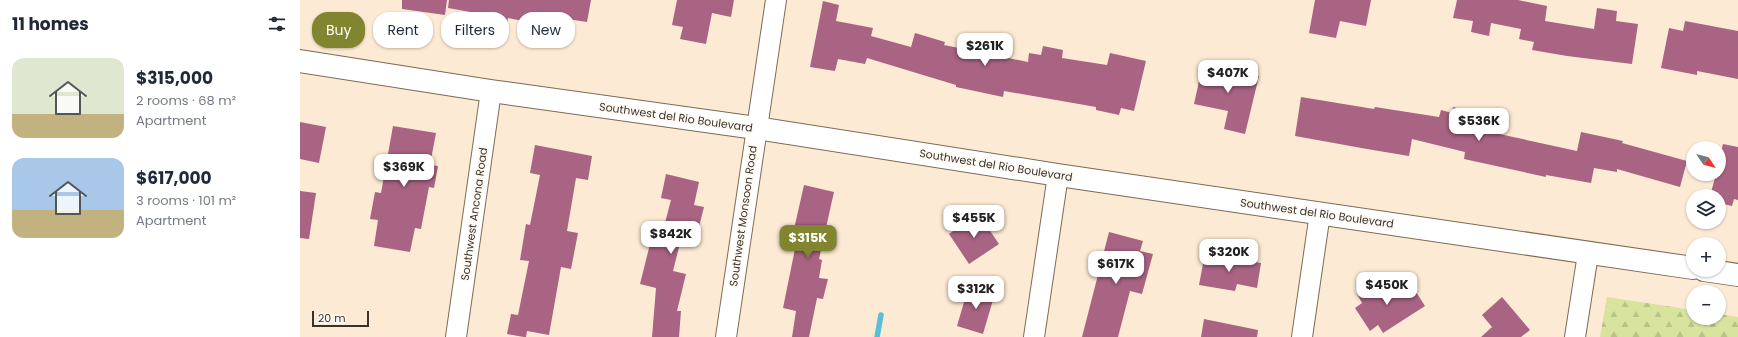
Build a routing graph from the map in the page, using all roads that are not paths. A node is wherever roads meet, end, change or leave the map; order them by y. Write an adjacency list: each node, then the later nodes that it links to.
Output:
1 (776, 0): 4 (street, Southwest Monsoon Road)
2 (300, 61): 3 (street, Southwest del Rio Boulevard)
3 (491, 91): 4 (street, Southwest del Rio Boulevard); 11 (street, Southwest Ancona Road)
4 (756, 128): 5 (street, Southwest del Rio Boulevard); 12 (street, Southwest Monsoon Road)
5 (1058, 175): 6 (street, Southwest del Rio Boulevard); 13 (street)
6 (1320, 213): 7 (street, Southwest del Rio Boulevard); 14 (street)
7 (1588, 254): 8 (street, Southwest del Rio Boulevard); 15 (street)
8 (1686, 267)
9 (1726, 273): 10 (street)
10 (1738, 275)
11 (456, 337)
12 (726, 337)
13 (1034, 337)
14 (1302, 337)
15 (1575, 337)

